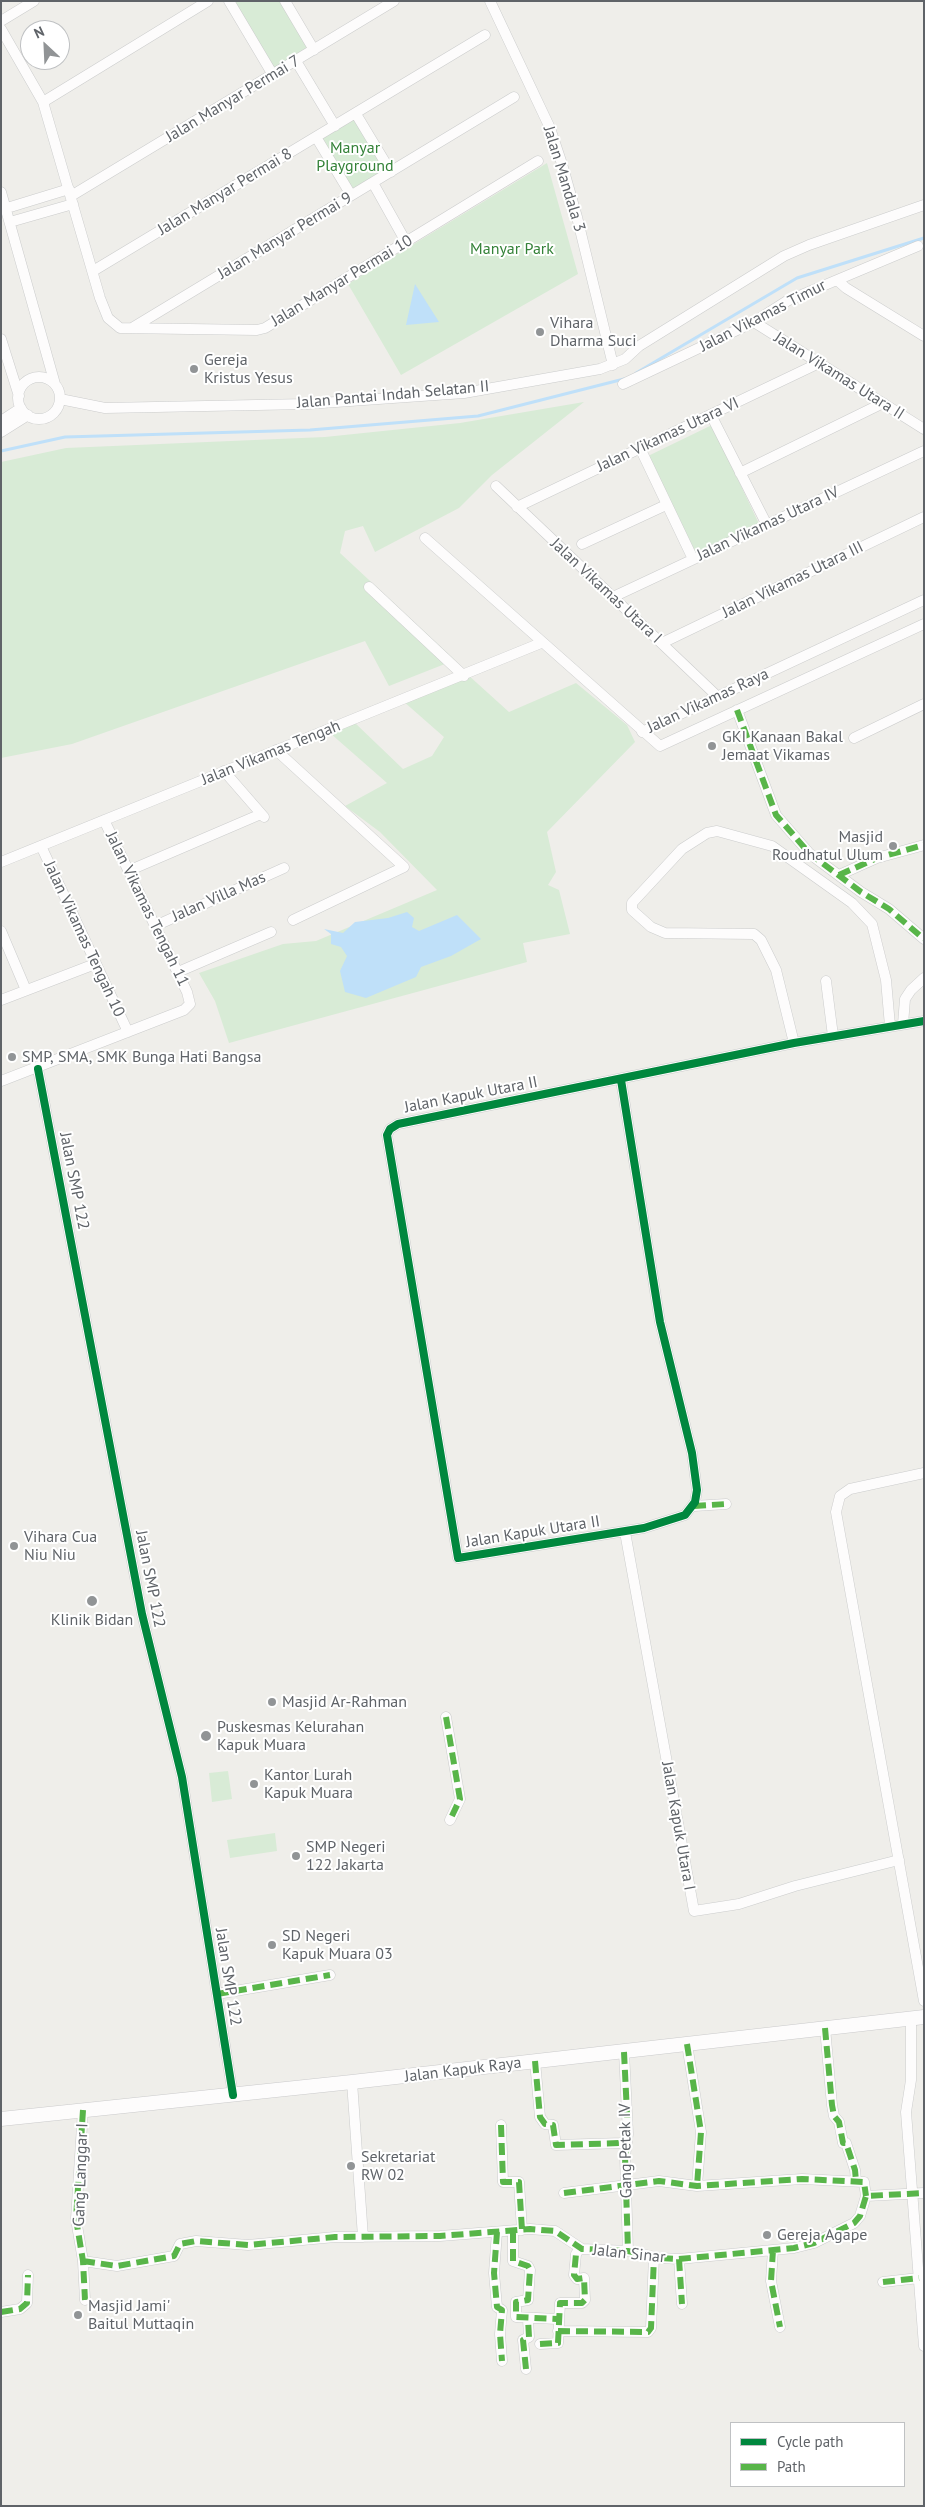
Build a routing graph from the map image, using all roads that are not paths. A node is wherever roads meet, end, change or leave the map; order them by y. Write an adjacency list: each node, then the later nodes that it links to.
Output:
1 (34, 1): 7 (street)
2 (208, 1): 14 (street)
3 (229, 1): 12 (street)
4 (285, 1): 10 (street)
5 (394, 1): 10 (street, Jalan Manyar Permai 7)
6 (490, 1): 36 (street, Jalan Mandala 3)
7 (1, 21)
8 (1, 29): 14 (street, Jalan Manyar Permai 10)
9 (485, 35): 15 (street, Jalan Manyar Permai 8)
10 (314, 50): 11 (street, Jalan Manyar Permai 7)
11 (296, 61): 12 (street, Jalan Manyar Permai 7); 16 (street)
12 (273, 75): 22 (street, Jalan Manyar Permai 7)
13 (514, 97): 19 (street, Jalan Manyar Permai 9)
14 (43, 102): 22 (street, Jalan Manyar Permai 10)
15 (356, 114): 16 (street, Jalan Manyar Permai 8); 19 (street)
16 (335, 126): 17 (street, Jalan Manyar Permai 8)
17 (316, 137): 23 (street); 29 (street, Jalan Manyar Permai 8)
18 (538, 161): 27 (street, Jalan Manyar Permai 10)
19 (391, 172): 20 (street, Jalan Manyar Permai 9)
20 (373, 184): 23 (street, Jalan Manyar Permai 9); 27 (street)
21 (1, 192): 25 (street)
22 (71, 196): 25 (street); 26 (street); 29 (street, Jalan Manyar Permai 10)
23 (351, 196): 32 (street, Jalan Manyar Permai 9)
24 (924, 205): 36 (street, Jalan Pantai Indah Selatan II)
25 (7, 208): 26 (street)
26 (10, 222): 37 (street)
27 (406, 242): 32 (street, Jalan Manyar Permai 10)
28 (918, 246): 30 (street)
29 (93, 271): 32 (street, Jalan Manyar Permai 10)
30 (837, 280): 31 (street, Jalan Vikamas Timur); 33 (street, Jalan Vikamas Timur)
31 (754, 322): 35 (street, Jalan Vikamas Utara II); 38 (street, Jalan Vikamas Timur)
32 (132, 328)
33 (924, 336)
34 (1, 339): 39 (street)
35 (819, 363): 41 (street, Jalan Vikamas Utara II); 43 (street, Jalan Vikamas Utara VI)
36 (613, 365): 40 (street, Jalan Pantai Indah Selatan II)
37 (55, 384): 39 (street); 40 (street)
38 (623, 384)
39 (19, 396): 42 (street)
40 (60, 399): 42 (street)
41 (883, 403): 45 (street, Jalan Vikamas Utara II); 49 (street)
42 (24, 411): 44 (street); 46 (street)
43 (711, 415): 47 (street, Jalan Vikamas Utara VI); 49 (street)
44 (1, 421)
45 (924, 429)
46 (1, 432)
47 (640, 448): 51 (street); 52 (street, Jalan Vikamas Utara VI)
48 (924, 451): 54 (street, Jalan Vikamas Utara IV)
49 (740, 473): 54 (street)
50 (496, 486): 52 (street, Jalan Vikamas Utara I)
51 (666, 505): 56 (street); 57 (street)
52 (517, 506): 59 (street, Jalan Vikamas Utara I)
53 (924, 517): 63 (street, Jalan Vikamas Utara III)
54 (767, 525): 57 (street, Jalan Vikamas Utara IV)
55 (425, 538): 62 (street)
56 (582, 544)
57 (693, 559): 59 (street, Jalan Vikamas Utara IV)
58 (369, 587): 64 (street)
59 (612, 597): 63 (street, Jalan Vikamas Utara I)
60 (924, 600): 65 (street, Jalan Vikamas Raya)
61 (924, 624): 67 (street, Jalan Vikamas Raya)
62 (541, 642): 64 (street, Jalan Vikamas Tengah); 68 (street)
63 (662, 643): 65 (street, Jalan Vikamas Utara I)
64 (464, 676): 70 (street, Jalan Vikamas Tengah)
65 (717, 696): 68 (street, Jalan Vikamas Raya)
66 (924, 704): 69 (street)
67 (737, 710): 68 (street, Jalan Vikamas Raya); 78 (street)
68 (643, 733)
69 (854, 738)
70 (276, 750): 71 (street, Jalan Vikamas Tengah); 79 (street)
71 (224, 771): 72 (street, Jalan Vikamas Tengah); 77 (street)
72 (104, 820): 74 (street, Jalan Vikamas Tengah); 77 (street, Jalan Vikamas Tengah 11)
73 (924, 845): 78 (street)
74 (42, 846): 75 (street, Jalan Vikamas Tengah); 84 (street, Jalan Vikamas Tengah 10)
75 (1, 862)
76 (284, 868): 80 (street, Jalan Villa Mas)
77 (128, 871): 80 (street, Jalan Vikamas Tengah 11)
78 (839, 875): 83 (street)
79 (293, 920)
80 (155, 926): 85 (street, Jalan Vikamas Tengah 11)
81 (1, 931): 88 (street)
82 (271, 932): 85 (street)
83 (924, 939)
84 (95, 964): 88 (street); 93 (street, Jalan Vikamas Tengah 10)
85 (178, 972): 93 (street, Jalan Vikamas Tengah 11)
86 (924, 978): 91 (street)
87 (826, 981): 94 (street)
88 (26, 990): 89 (street)
89 (1, 1000)
90 (924, 1021): 91 (street, Jalan Kapuk Utara II)
91 (903, 1024): 92 (street, Jalan Kapuk Utara II)
92 (890, 1026): 94 (street, Jalan Kapuk Utara II); 95 (street)
93 (128, 1032): 96 (street, Jalan Vikamas Tengah 11)
94 (833, 1036): 95 (street, Jalan Kapuk Utara II)
95 (794, 1043): 97 (street, Jalan Kapuk Utara II)
96 (38, 1069): 98 (street, Jalan Vikamas Tengah 11); 107 (street, Jalan SMP 122)
97 (621, 1080): 101 (street); 102 (street, Jalan Kapuk Utara II)
98 (1, 1081)
99 (924, 1473): 105 (street)
100 (726, 1504): 101 (street)
101 (694, 1506): 102 (street, Jalan Kapuk Utara II)
102 (626, 1538): 105 (street, Jalan Kapuk Utara I)
103 (446, 1717): 104 (street)
104 (450, 1820)
105 (899, 1860): 108 (street)
106 (330, 1975): 107 (street)
107 (217, 1994): 115 (street, Jalan SMP 122)
108 (924, 2001)
109 (917, 2017): 110 (main road, Jalan Kapuk Raya); 124 (street)
110 (825, 2028): 111 (main road, Jalan Kapuk Raya); 120 (street)
111 (687, 2044): 112 (main road, Jalan Kapuk Raya); 122 (street)
112 (624, 2052): 113 (main road, Jalan Kapuk Raya); 119 (street, Gang Petak IV)
113 (535, 2061): 114 (main road, Jalan Kapuk Raya); 119 (street)
114 (352, 2082): 115 (main road, Jalan Kapuk Raya); 129 (street)
115 (233, 2095): 116 (main road, Jalan Kapuk Raya)
116 (83, 2110): 117 (main road, Jalan Kapuk Raya); 135 (street, Gang Langgar I)
117 (1, 2118)
118 (500, 2125): 127 (street)
119 (625, 2146): 121 (street, Gang Petak IV)
120 (856, 2181): 122 (street); 126 (street)
121 (626, 2186): 122 (street); 123 (street); 132 (street, Gang Petak IV)
122 (697, 2186)
123 (564, 2193)
124 (913, 2193): 125 (street); 126 (street); 137 (street)
125 (924, 2193)
126 (866, 2196): 131 (street, Jalan Sinar)
127 (517, 2230): 128 (street, Jalan Sinar); 130 (street, Jalan Sinar); 142 (street)
128 (497, 2232): 129 (street, Jalan Sinar); 148 (street)
129 (363, 2237): 135 (street, Jalan Sinar)
130 (580, 2248): 132 (street, Jalan Sinar); 143 (street)
131 (773, 2250): 134 (street, Jalan Sinar); 144 (street)
132 (628, 2251): 133 (street, Jalan Sinar)
133 (654, 2257): 134 (street, Jalan Sinar); 145 (street)
134 (679, 2259): 140 (street)
135 (83, 2261): 139 (street, Gang Langgar I)
136 (28, 2275): 141 (street)
137 (920, 2278): 138 (street); 147 (street)
138 (883, 2282)
139 (85, 2300)
140 (682, 2304)
141 (1, 2312)
142 (528, 2319): 143 (street); 149 (street)
143 (557, 2319): 145 (street)
144 (780, 2327)
145 (558, 2331): 146 (street)
146 (540, 2344)
147 (924, 2346)
148 (502, 2361)
149 (526, 2368)

